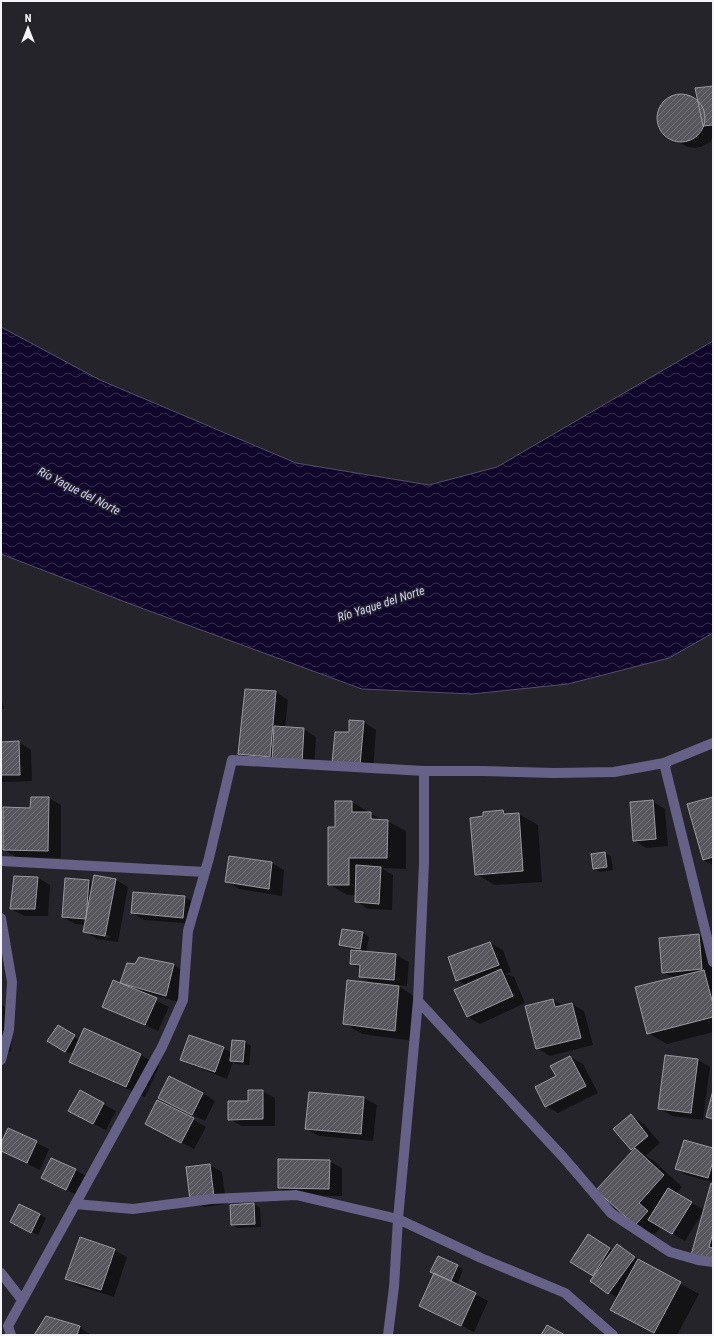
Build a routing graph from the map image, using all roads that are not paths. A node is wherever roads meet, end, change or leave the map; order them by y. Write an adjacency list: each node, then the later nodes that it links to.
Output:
1 (713, 743): 2 (street)
2 (664, 763): 3 (street); 7 (street)
3 (424, 771): 5 (street); 8 (street)
4 (1, 861): 5 (street)
5 (205, 872): 10 (street)
6 (1, 918): 9 (street)
7 (713, 962)
8 (418, 1001): 11 (street); 12 (street)
9 (1, 1060)
10 (75, 1204): 11 (street); 14 (street)
11 (398, 1219): 17 (street); 18 (street)
12 (713, 1262)
13 (1, 1273): 14 (street)
14 (22, 1300): 15 (street)
15 (6, 1329): 16 (street)
16 (20, 1335)
17 (388, 1335)
18 (613, 1335)

